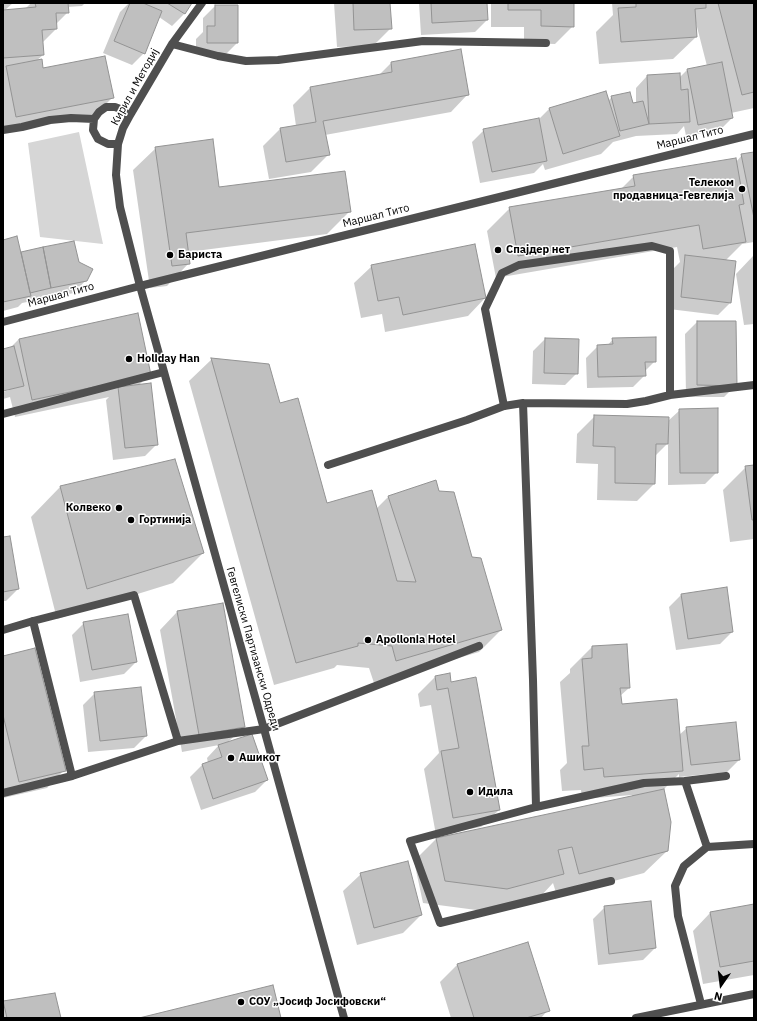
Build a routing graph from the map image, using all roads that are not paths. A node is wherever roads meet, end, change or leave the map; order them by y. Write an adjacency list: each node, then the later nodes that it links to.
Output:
1 (202, 3): 3 (street, Кирил и Методиј)
2 (546, 43): 3 (street)
3 (172, 44): 4 (street, Кирил и Методиј)
4 (129, 117): 5 (street); 8 (street, Кирил и Методиј)
5 (94, 119): 6 (street); 8 (street)
6 (3, 130)
7 (754, 134): 9 (street, Маршал Тито)
8 (118, 144): 9 (street, Кирил и Методиј)
9 (140, 286): 10 (street, Маршал Тито); 11 (street, Гевгелиски Партизански Одреди)
10 (3, 322)
11 (164, 372): 16 (street); 21 (street, Гевгелиски Партизански Одреди)
12 (754, 385): 13 (street)
13 (670, 395): 14 (street); 15 (street)
14 (523, 403): 15 (street); 27 (street)
15 (504, 406): 17 (street)
16 (3, 414)
17 (328, 466)
18 (33, 621): 19 (street); 22 (street); 23 (street)
19 (3, 630)
20 (479, 646): 21 (street)
21 (264, 729): 22 (street); 33 (street, Гевгелиски Партизански Одреди)
22 (178, 741): 23 (street)
23 (72, 776): 26 (street)
24 (726, 776): 25 (street)
25 (686, 781): 27 (street); 29 (street)
26 (3, 793)
27 (536, 807): 30 (street)
28 (754, 844): 29 (street)
29 (707, 847): 32 (street)
30 (610, 880)
31 (754, 994): 32 (street)
32 (701, 1004): 34 (street)
33 (344, 1018)
34 (636, 1018)

